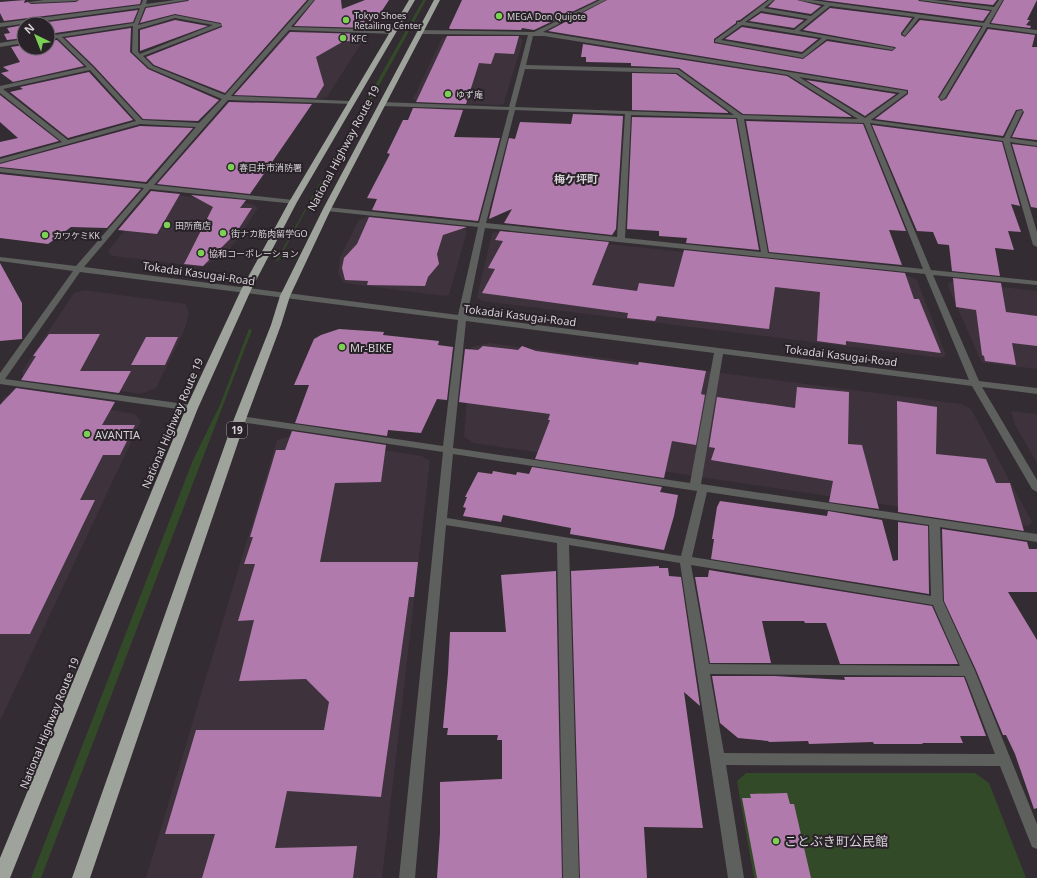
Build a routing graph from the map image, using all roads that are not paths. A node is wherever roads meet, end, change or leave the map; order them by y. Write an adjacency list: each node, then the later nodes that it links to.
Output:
1 (76, 0): 11 (street)
2 (186, 0): 12 (street)
3 (312, 0): 25 (street)
4 (412, 0): 26 (highway, National Highway Route 19)
5 (436, 0): 27 (highway, National Highway Route 19 / 19)
6 (604, 0): 31 (street)
7 (772, 0): 15 (street)
8 (800, 0): 13 (street)
9 (921, 0): 16 (street)
10 (1001, 0): 16 (street)
11 (30, 1): 14 (street)
12 (144, 3): 19 (street); 24 (street)
13 (829, 4): 17 (street); 18 (street)
14 (33, 8)
15 (758, 9): 18 (street); 20 (street)
16 (995, 9): 23 (street)
17 (918, 16): 23 (street); 30 (street)
18 (811, 18): 29 (street)
19 (56, 19)
20 (739, 23): 29 (street); 33 (street)
21 (16, 24): 22 (street)
22 (0, 25)
23 (985, 25): 28 (street); 43 (street)
24 (136, 26): 32 (street); 37 (street); 37 (street)
25 (288, 28): 26 (street); 42 (street)
26 (394, 32): 44 (highway, National Highway Route 19)
27 (420, 32): 31 (street); 45 (highway, National Highway Route 19 / 19)
28 (1037, 32)
29 (794, 33): 33 (street)
30 (904, 34)
31 (531, 35): 38 (street); 40 (street)
32 (58, 36): 39 (street)
33 (826, 38): 36 (street)
34 (16, 42): 35 (street)
35 (0, 45)
36 (892, 48)
37 (139, 56): 42 (street)
38 (523, 67): 46 (street); 49 (street)
39 (91, 68): 41 (street); 51 (street)
40 (790, 74): 50 (street); 50 (street)
41 (0, 89): 54 (street)
42 (226, 98): 44 (street); 52 (street)
43 (942, 98)
44 (350, 103): 59 (highway, National Highway Route 19)
45 (382, 104): 46 (street); 60 (highway, National Highway Route 19 / 19)
46 (513, 108): 48 (street); 61 (street)
47 (1020, 111): 53 (street)
48 (628, 112): 49 (street); 62 (street)
49 (740, 116): 50 (street); 64 (street)
50 (866, 121): 53 (street); 67 (street)
51 (140, 122): 52 (street); 54 (street)
52 (201, 125): 58 (street)
53 (1006, 140): 55 (street); 63 (street)
54 (67, 142): 56 (street)
55 (1037, 144)
56 (0, 161)
57 (0, 170): 58 (street)
58 (148, 188): 59 (street); 66 (street)
59 (293, 202): 69 (highway, National Highway Route 19)
60 (327, 209): 61 (street); 70 (highway, National Highway Route 19 / 19)
61 (482, 225): 62 (street); 71 (street)
62 (621, 239): 64 (street)
63 (1037, 245)
64 (765, 255): 67 (street)
65 (0, 259): 66 (street, Tokadai Kasugai-Road)
66 (78, 269): 69 (street, Tokadai Kasugai-Road); 73 (street)
67 (928, 273): 68 (street); 74 (street)
68 (1037, 283)
69 (246, 290): 70 (street, Tokadai Kasugai-Road); 76 (highway, National Highway Route 19)
70 (285, 296): 71 (street, Tokadai Kasugai-Road); 77 (highway, National Highway Route 19 / 19)
71 (463, 319): 72 (street, Tokadai Kasugai-Road); 78 (street)
72 (719, 351): 74 (street, Tokadai Kasugai-Road); 79 (street)
73 (0, 381): 76 (street)
74 (976, 383): 75 (street, Tokadai Kasugai-Road); 80 (street)
75 (1037, 391)
76 (192, 408): 92 (highway, National Highway Route 19)
77 (240, 419): 78 (street); 93 (highway, National Highway Route 19 / 19)
78 (449, 450): 79 (street); 81 (street)
79 (699, 487): 82 (street); 85 (street)
80 (1037, 489)
81 (442, 521): 84 (street); 94 (street)
82 (934, 522): 83 (street); 86 (street)
83 (1037, 538)
84 (563, 541): 85 (street); 95 (street)
85 (685, 561): 86 (street); 87 (street)
86 (937, 601): 88 (street)
87 (703, 668): 88 (street); 89 (street)
88 (969, 671): 90 (street)
89 (718, 759): 90 (street); 96 (street)
90 (1004, 760): 91 (street)
91 (1037, 842)
92 (1, 878)
93 (81, 878)
94 (407, 878)
95 (571, 878)
96 (736, 878)

